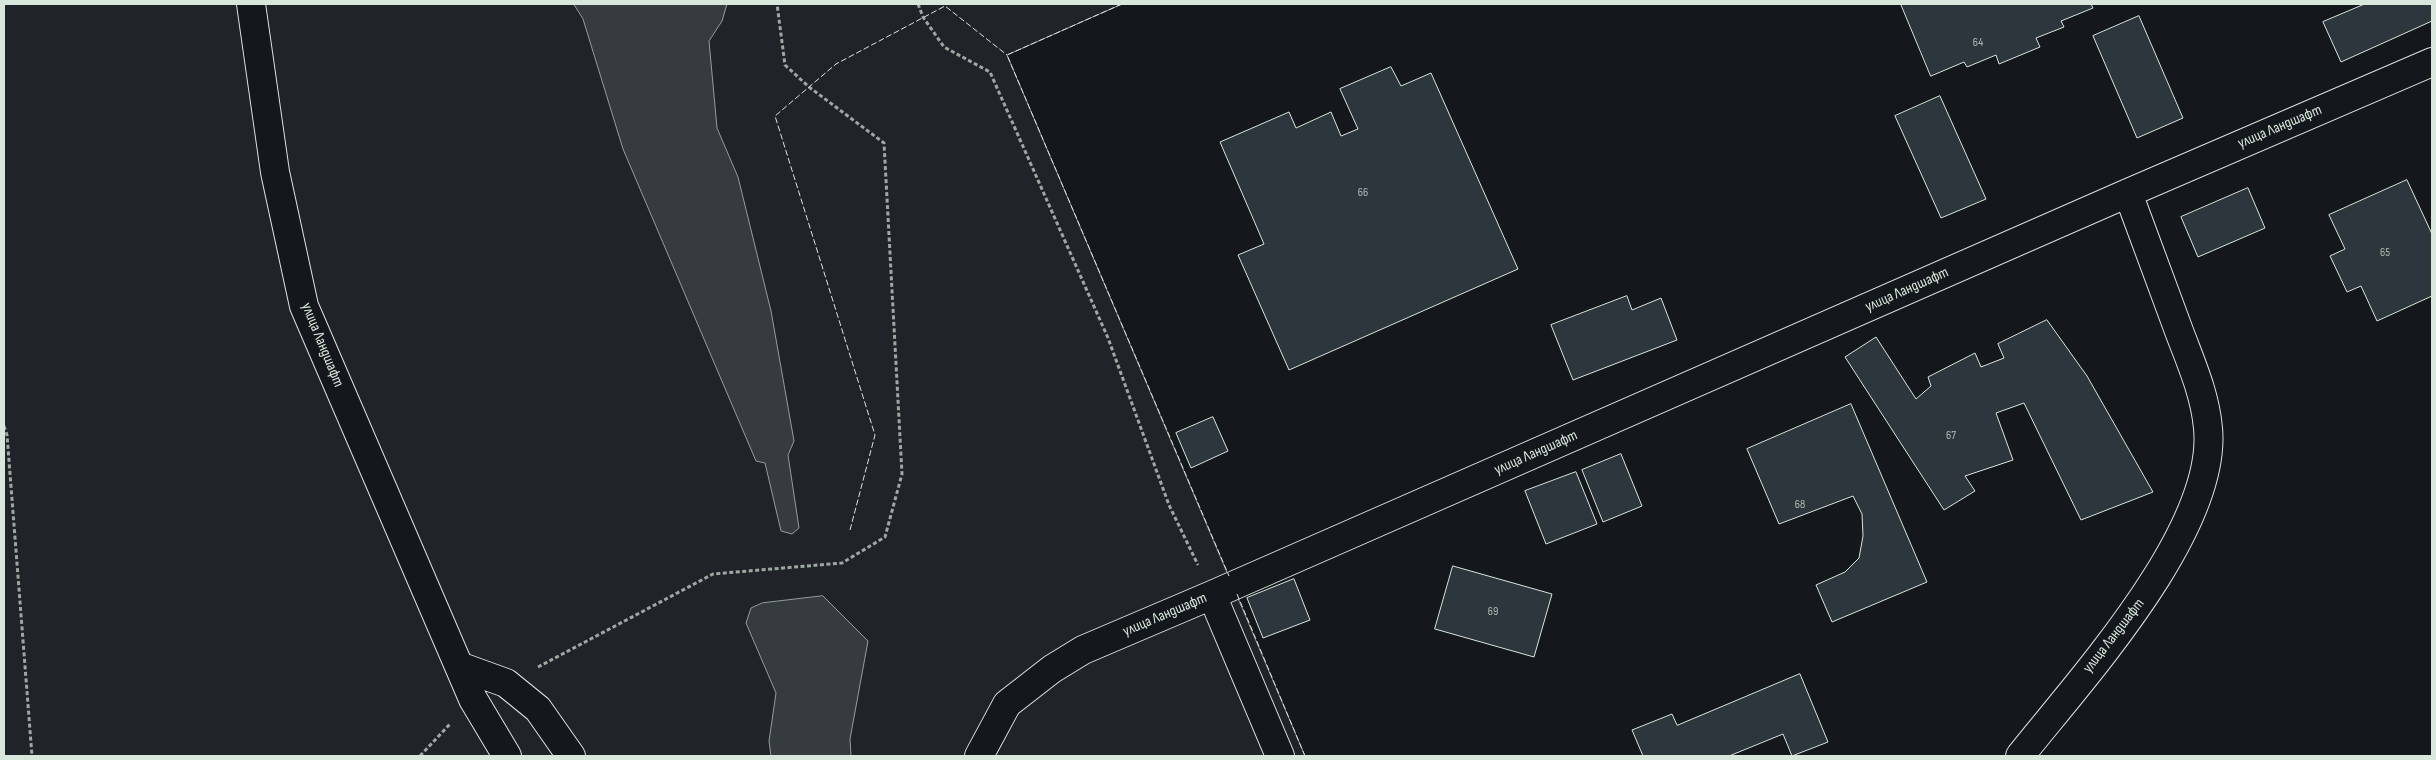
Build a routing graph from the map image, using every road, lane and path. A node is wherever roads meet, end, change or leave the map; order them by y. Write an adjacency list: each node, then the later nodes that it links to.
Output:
1 (251, 4): 8 (street, улица Ландшафт)
2 (778, 4): 9 (path)
3 (918, 4): 7 (path)
4 (2432, 62): 5 (street, улица Ландшафт)
5 (2128, 193): 7 (street, улица Ландшафт); 17 (street, улица Ландшафт)
6 (4, 426): 11 (path)
7 (1212, 595): 15 (street, улица Ландшафт); 16 (street)
8 (459, 666): 9 (street); 10 (street, улица Ландшафт)
9 (506, 683): 14 (street)
10 (473, 699): 12 (path); 13 (street, улица Ландшафт)
11 (32, 756)
12 (420, 756)
13 (507, 756)
14 (571, 756)
15 (978, 756)
16 (1280, 756)
17 (2020, 756)

